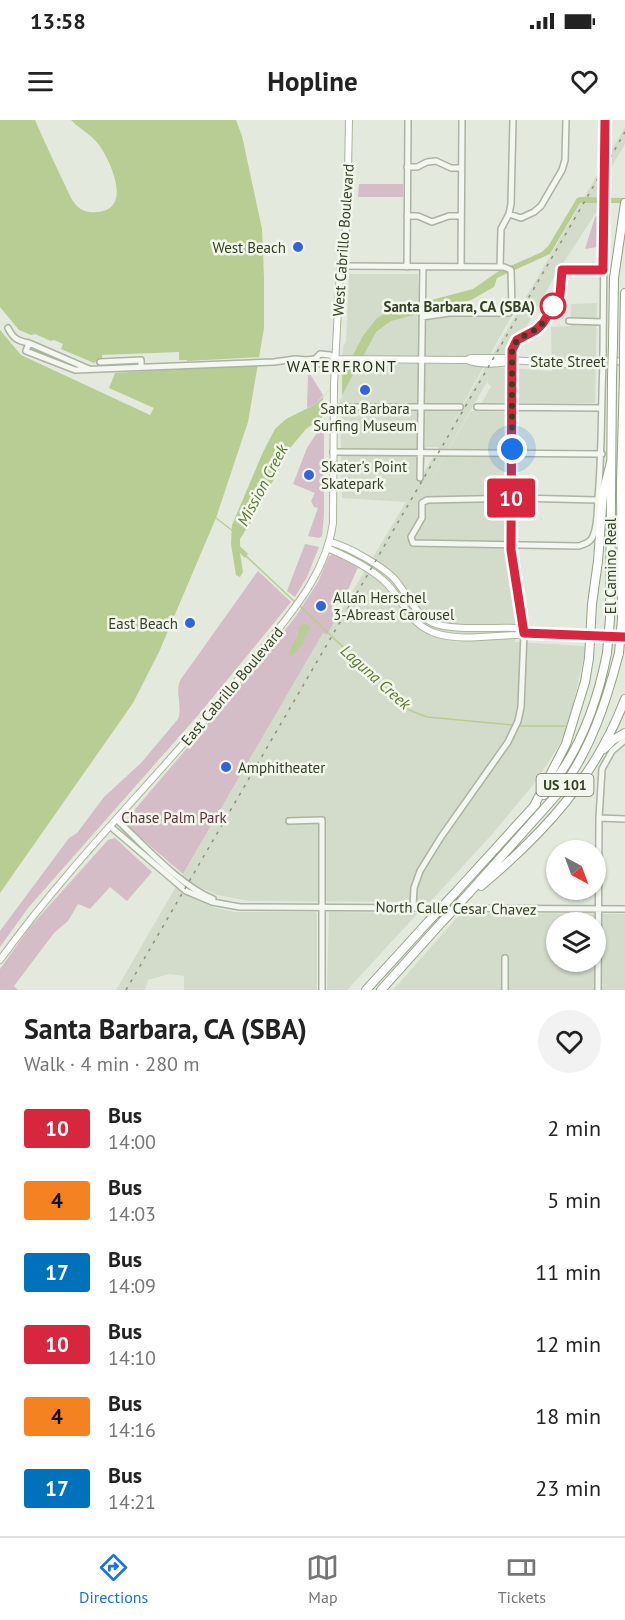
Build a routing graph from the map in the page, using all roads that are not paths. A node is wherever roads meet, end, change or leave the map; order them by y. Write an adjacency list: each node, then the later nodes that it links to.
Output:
1 (349, 120): 13 (main road, West Cabrillo Boulevard)
2 (408, 120): 7 (street)
3 (462, 120): 8 (street)
4 (513, 120): 10 (street)
5 (566, 120): 10 (street)
6 (605, 120): 18 (street)
7 (407, 167): 8 (street); 11 (street)
8 (461, 168): 12 (street)
9 (625, 203): 44 (highway, El Camino Real / US 101, bridge)
10 (509, 214): 17 (street)
11 (407, 216): 12 (street); 14 (street)
12 (460, 216): 16 (street)
13 (341, 266): 14 (street); 26 (main road, West Cabrillo Boulevard)
14 (407, 267): 15 (street)
15 (423, 267): 16 (street); 20 (street)
16 (461, 267): 17 (street)
17 (502, 267): 20 (street)
18 (603, 270): 22 (street); 28 (street)
19 (625, 292): 24 (highway, El Camino Real / US 101)
20 (422, 315): 27 (street)
21 (569, 321): 22 (street)
22 (603, 322): 38 (street, bridge)
23 (8, 328): 31 (street)
24 (624, 345): 32 (highway, El Camino Real / US 101, bridge)
25 (315, 359): 26 (street); 26 (street); 31 (street)
26 (335, 359): 27 (main road, State Street); 33 (main road, East Cabrillo Boulevard)
27 (422, 360): 28 (main road, State Street); 34 (street)
28 (512, 360): 29 (main road, State Street); 37 (street)
29 (625, 360)
30 (100, 363): 31 (street)
31 (141, 367)
32 (624, 376): 39 (highway, El Camino Real / US 101)
33 (334, 406): 34 (street); 40 (main road, East Cabrillo Boulevard)
34 (421, 407): 35 (street); 41 (street)
35 (460, 407)
36 (477, 407): 37 (street)
37 (512, 408): 38 (street); 42 (street)
38 (601, 408): 43 (street)
39 (622, 439): 45 (highway); 64 (highway, El Camino Real / US 101, bridge)
40 (333, 452): 41 (street); 49 (main road, East Cabrillo Boulevard)
41 (420, 452): 42 (street); 46 (street)
42 (512, 453): 43 (street); 47 (street)
43 (602, 454): 48 (street)
44 (611, 462): 52 (highway); 58 (highway, El Camino Real / US 101, bridge)
45 (625, 474)
46 (420, 478)
47 (511, 498): 48 (street); 50 (street); 50 (street)
48 (597, 500): 50 (street)
49 (329, 545): 51 (main road); 61 (main road, East Cabrillo Boulevard)
50 (511, 545): 51 (street)
51 (524, 633): 52 (main road); 67 (street)
52 (590, 637): 53 (main road); 58 (highway)
53 (625, 637)
54 (625, 699): 57 (highway)
55 (625, 733): 57 (highway)
56 (625, 740): 59 (street)
57 (596, 760): 64 (highway)
58 (534, 806): 73 (highway, El Camino Real / US 101, bridge)
59 (599, 818): 60 (street); 68 (street)
60 (625, 819)
61 (117, 820): 63 (main road, East Cabrillo Boulevard); 65 (street)
62 (289, 820): 66 (street)
63 (111, 827): 65 (street); 71 (main road, East Cabrillo Boulevard)
64 (469, 893): 74 (highway, El Camino Real / US 101, bridge)
65 (220, 902): 66 (street, North Calle Cesar Chavez)
66 (323, 906): 67 (street, North Calle Cesar Chavez); 72 (street)
67 (413, 907): 68 (street, North Calle Cesar Chavez)
68 (598, 908): 69 (street, North Calle Cesar Chavez); 76 (street)
69 (625, 909)
70 (505, 958): 75 (street)
71 (0, 960)
72 (322, 990)
73 (366, 990)
74 (381, 990)
75 (505, 990)
76 (598, 990)

